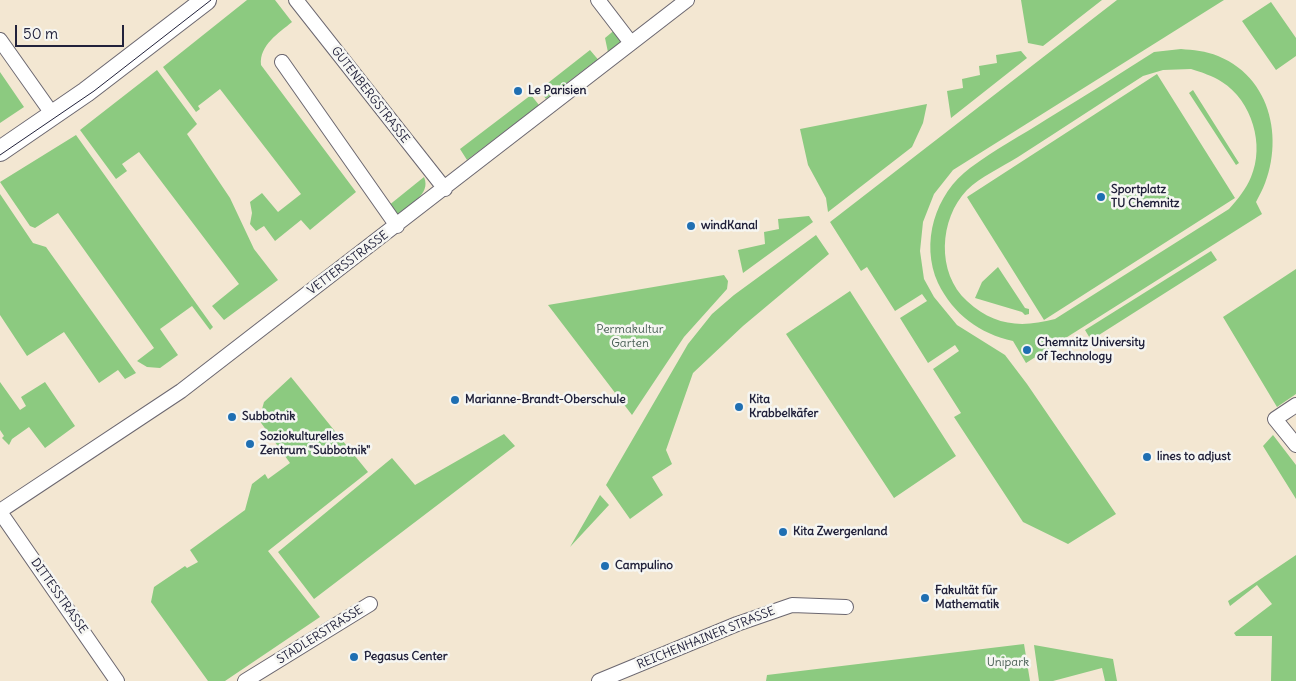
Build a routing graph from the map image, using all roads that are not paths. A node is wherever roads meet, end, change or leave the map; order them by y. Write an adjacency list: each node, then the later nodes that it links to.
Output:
1 (206, 0): 8 (street)
2 (296, 0): 10 (street, GUTENBERGSTRASSE)
3 (598, 0): 6 (street)
4 (687, 0): 6 (street, VETTERSSTRASSE)
5 (0, 40): 8 (street)
6 (631, 43): 10 (street, VETTERSSTRASSE)
7 (282, 62): 11 (street)
8 (53, 115): 9 (street)
9 (0, 151)
10 (445, 189): 11 (street, VETTERSSTRASSE)
11 (397, 226): 14 (street, VETTERSSTRASSE)
12 (1296, 406): 13 (street)
13 (1296, 445)
14 (0, 511): 17 (street, DITTESSTRASSE)
15 (370, 604): 18 (street, STADLERSTRASSE)
16 (846, 607): 19 (street, REICHENHAINER STRASSE)
17 (117, 681)
18 (246, 681)
19 (599, 681)

